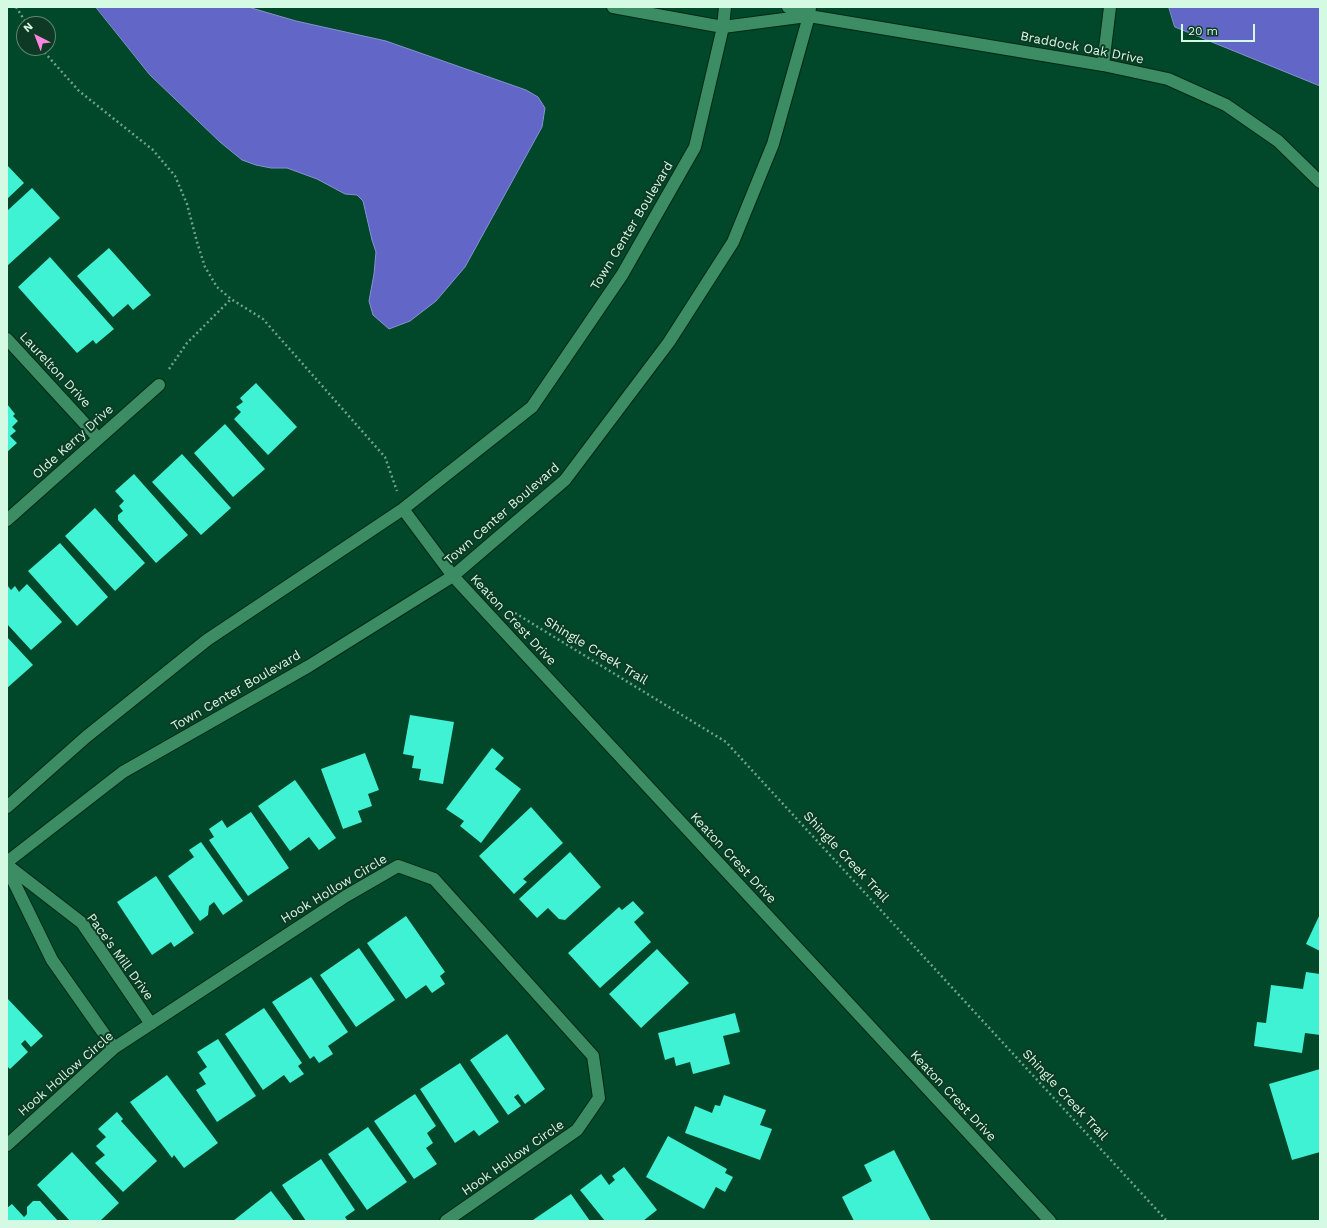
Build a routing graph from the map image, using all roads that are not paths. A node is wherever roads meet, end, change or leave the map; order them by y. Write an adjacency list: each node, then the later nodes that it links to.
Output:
1 (613, 7): 6 (street)
2 (725, 7): 6 (street, Town Center Boulevard)
3 (788, 7): 5 (street)
4 (1110, 7): 7 (street)
5 (810, 12): 6 (street); 7 (street, Braddock Oak Drive); 14 (street, Town Center Boulevard)
6 (723, 27): 12 (street, Town Center Boulevard)
7 (1103, 65): 8 (street, Braddock Oak Drive)
8 (1320, 182)
9 (7, 339): 11 (street, Laurelton Drive)
10 (159, 385): 11 (street, Olde Kerry Drive)
11 (98, 438): 13 (street, Olde Kerry Drive)
12 (403, 509): 14 (street, Keaton Crest Drive); 15 (street, Town Center Boulevard)
13 (7, 520)
14 (453, 576): 16 (street, Town Center Boulevard); 22 (street, Keaton Crest Drive)
15 (7, 807)
16 (7, 862)
17 (7, 867): 18 (street, Pace's Mill Drive); 19 (street, Pace's Mill Drive)
18 (151, 1024): 19 (street, Hook Hollow Circle); 21 (street, Hook Hollow Circle)
19 (114, 1048): 20 (street, Hook Hollow Circle)
20 (7, 1144)
21 (446, 1221)
22 (1050, 1221)

